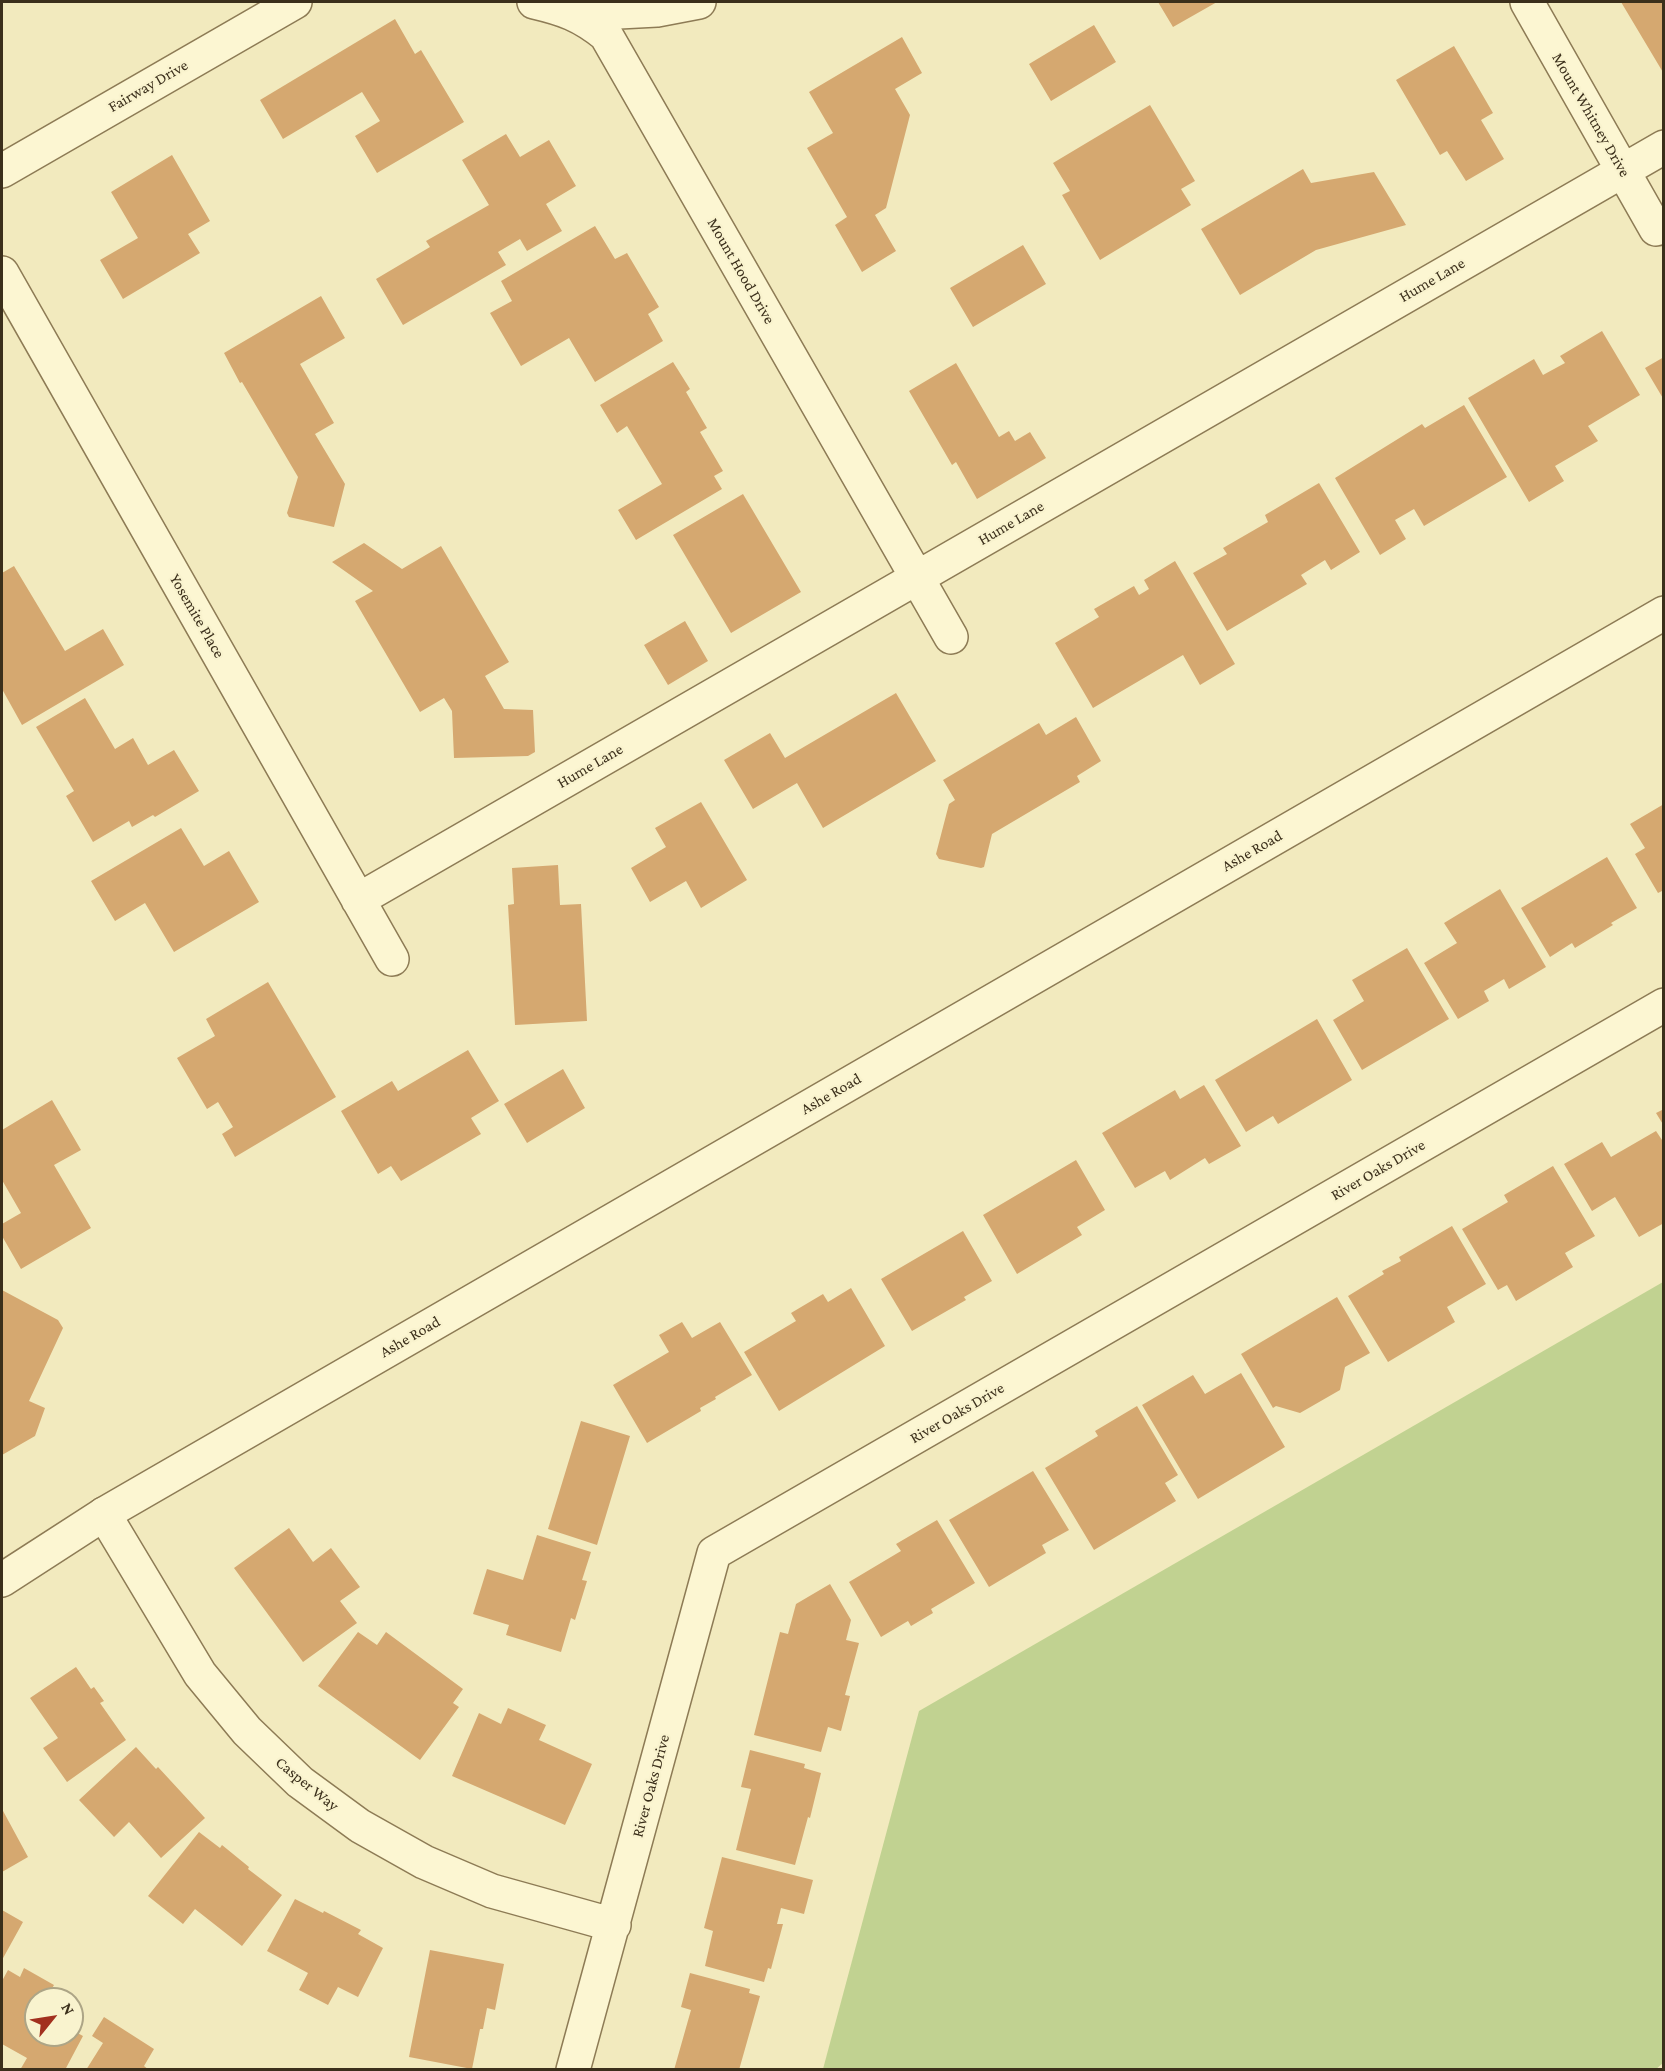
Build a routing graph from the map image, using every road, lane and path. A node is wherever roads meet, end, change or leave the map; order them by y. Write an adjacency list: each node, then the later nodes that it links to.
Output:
1 (295, 2): 7 (street, Fairway Drive)
2 (699, 2): 4 (street)
3 (1527, 2): 6 (street, Mount Whitney Drive)
4 (545, 4): 10 (street, Mount Hood Drive)
5 (1664, 147): 6 (street, Hume Lane)
6 (1623, 170): 8 (street, Mount Whitney Drive); 10 (street, Hume Lane)
7 (2, 171)
8 (1656, 229)
9 (2, 273): 13 (street, Yosemite Place)
10 (917, 578): 12 (street, Mount Hood Drive); 13 (street, Hume Lane)
11 (1664, 613): 16 (street, Ashe Road)
12 (951, 637)
13 (358, 900): 14 (street, Yosemite Place)
14 (392, 959)
15 (1664, 1005): 18 (street, River Oaks Drive)
16 (104, 1514): 17 (street, Ashe Road); 18 (street, Casper Way)
17 (2, 1580)
18 (614, 1924): 19 (street, River Oaks Drive)
19 (573, 2070)

